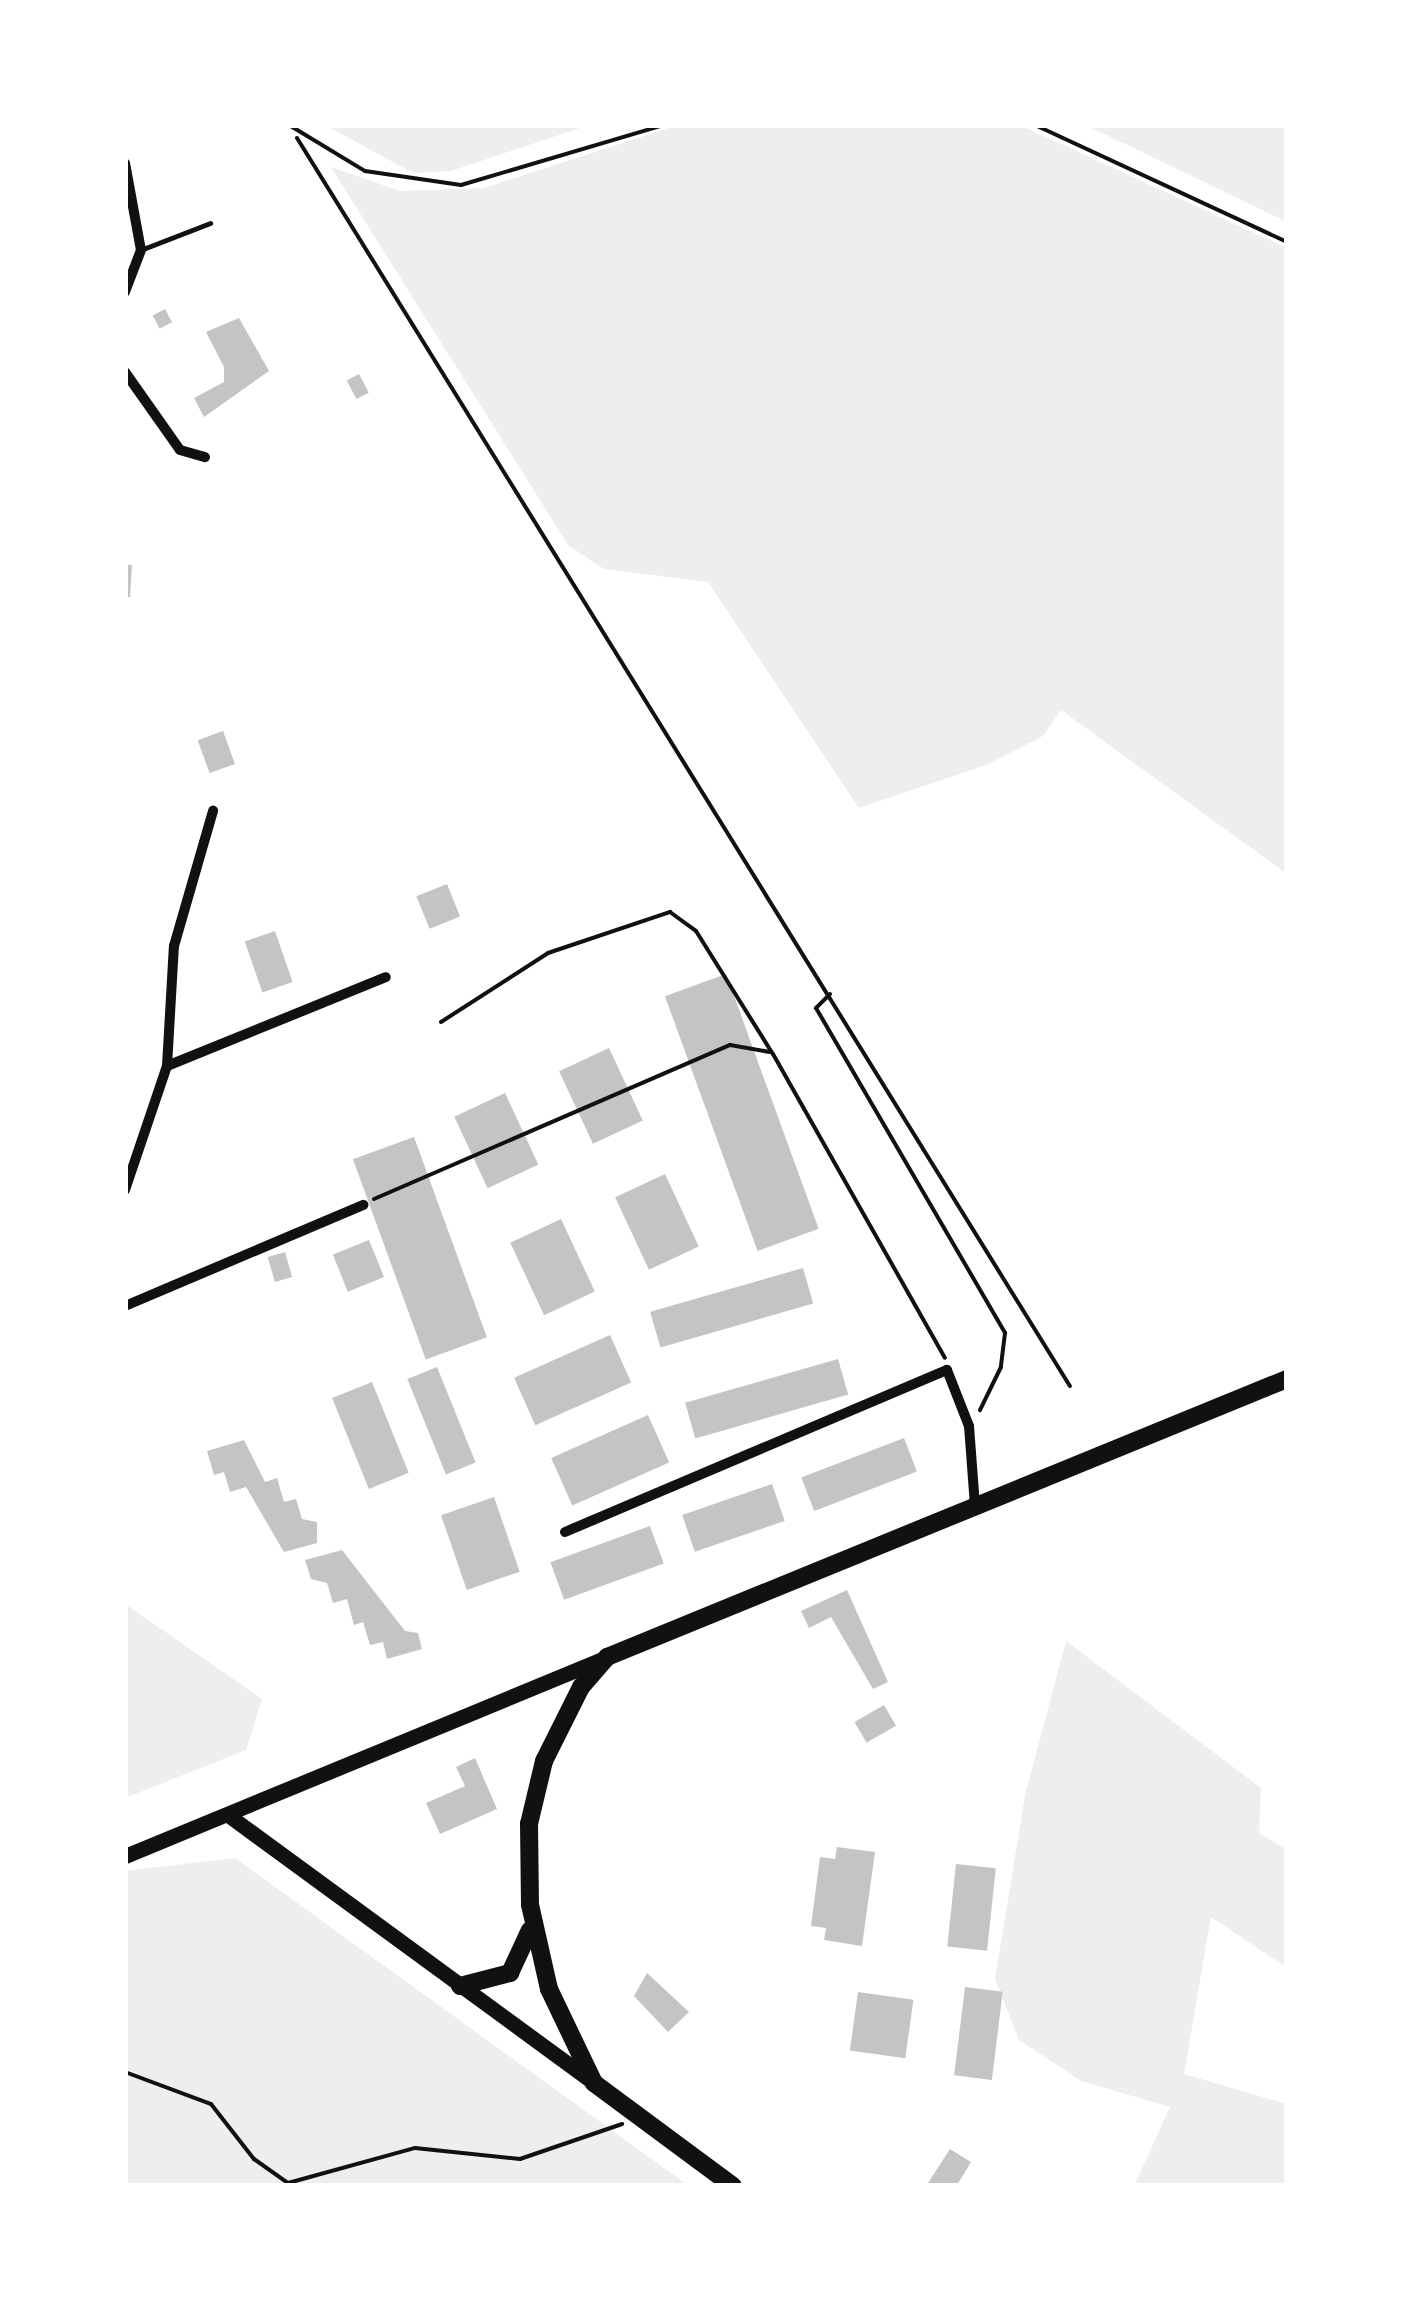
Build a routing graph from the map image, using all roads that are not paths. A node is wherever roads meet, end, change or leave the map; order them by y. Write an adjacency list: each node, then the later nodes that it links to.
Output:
1 (125, 163): 3 (street)
2 (210, 222): 3 (lane)
3 (142, 250): 4 (street)
4 (125, 292)
5 (125, 372): 6 (street)
6 (206, 457)
7 (213, 811): 9 (street)
8 (386, 977): 9 (street)
9 (167, 1066): 10 (street)
10 (125, 1190)
11 (363, 1206): 12 (street)
12 (125, 1306)
13 (1287, 1379): 14 (highway)
14 (976, 1506): 15 (street); 16 (highway)
15 (566, 1532)
16 (607, 1657): 17 (main road); 19 (highway)
17 (228, 1814): 18 (main road); 20 (main road)
18 (125, 1856)
19 (530, 1905): 20 (highway); 21 (highway)
20 (460, 1986): 21 (main road)
21 (594, 2083): 22 (highway)
22 (733, 2186)

